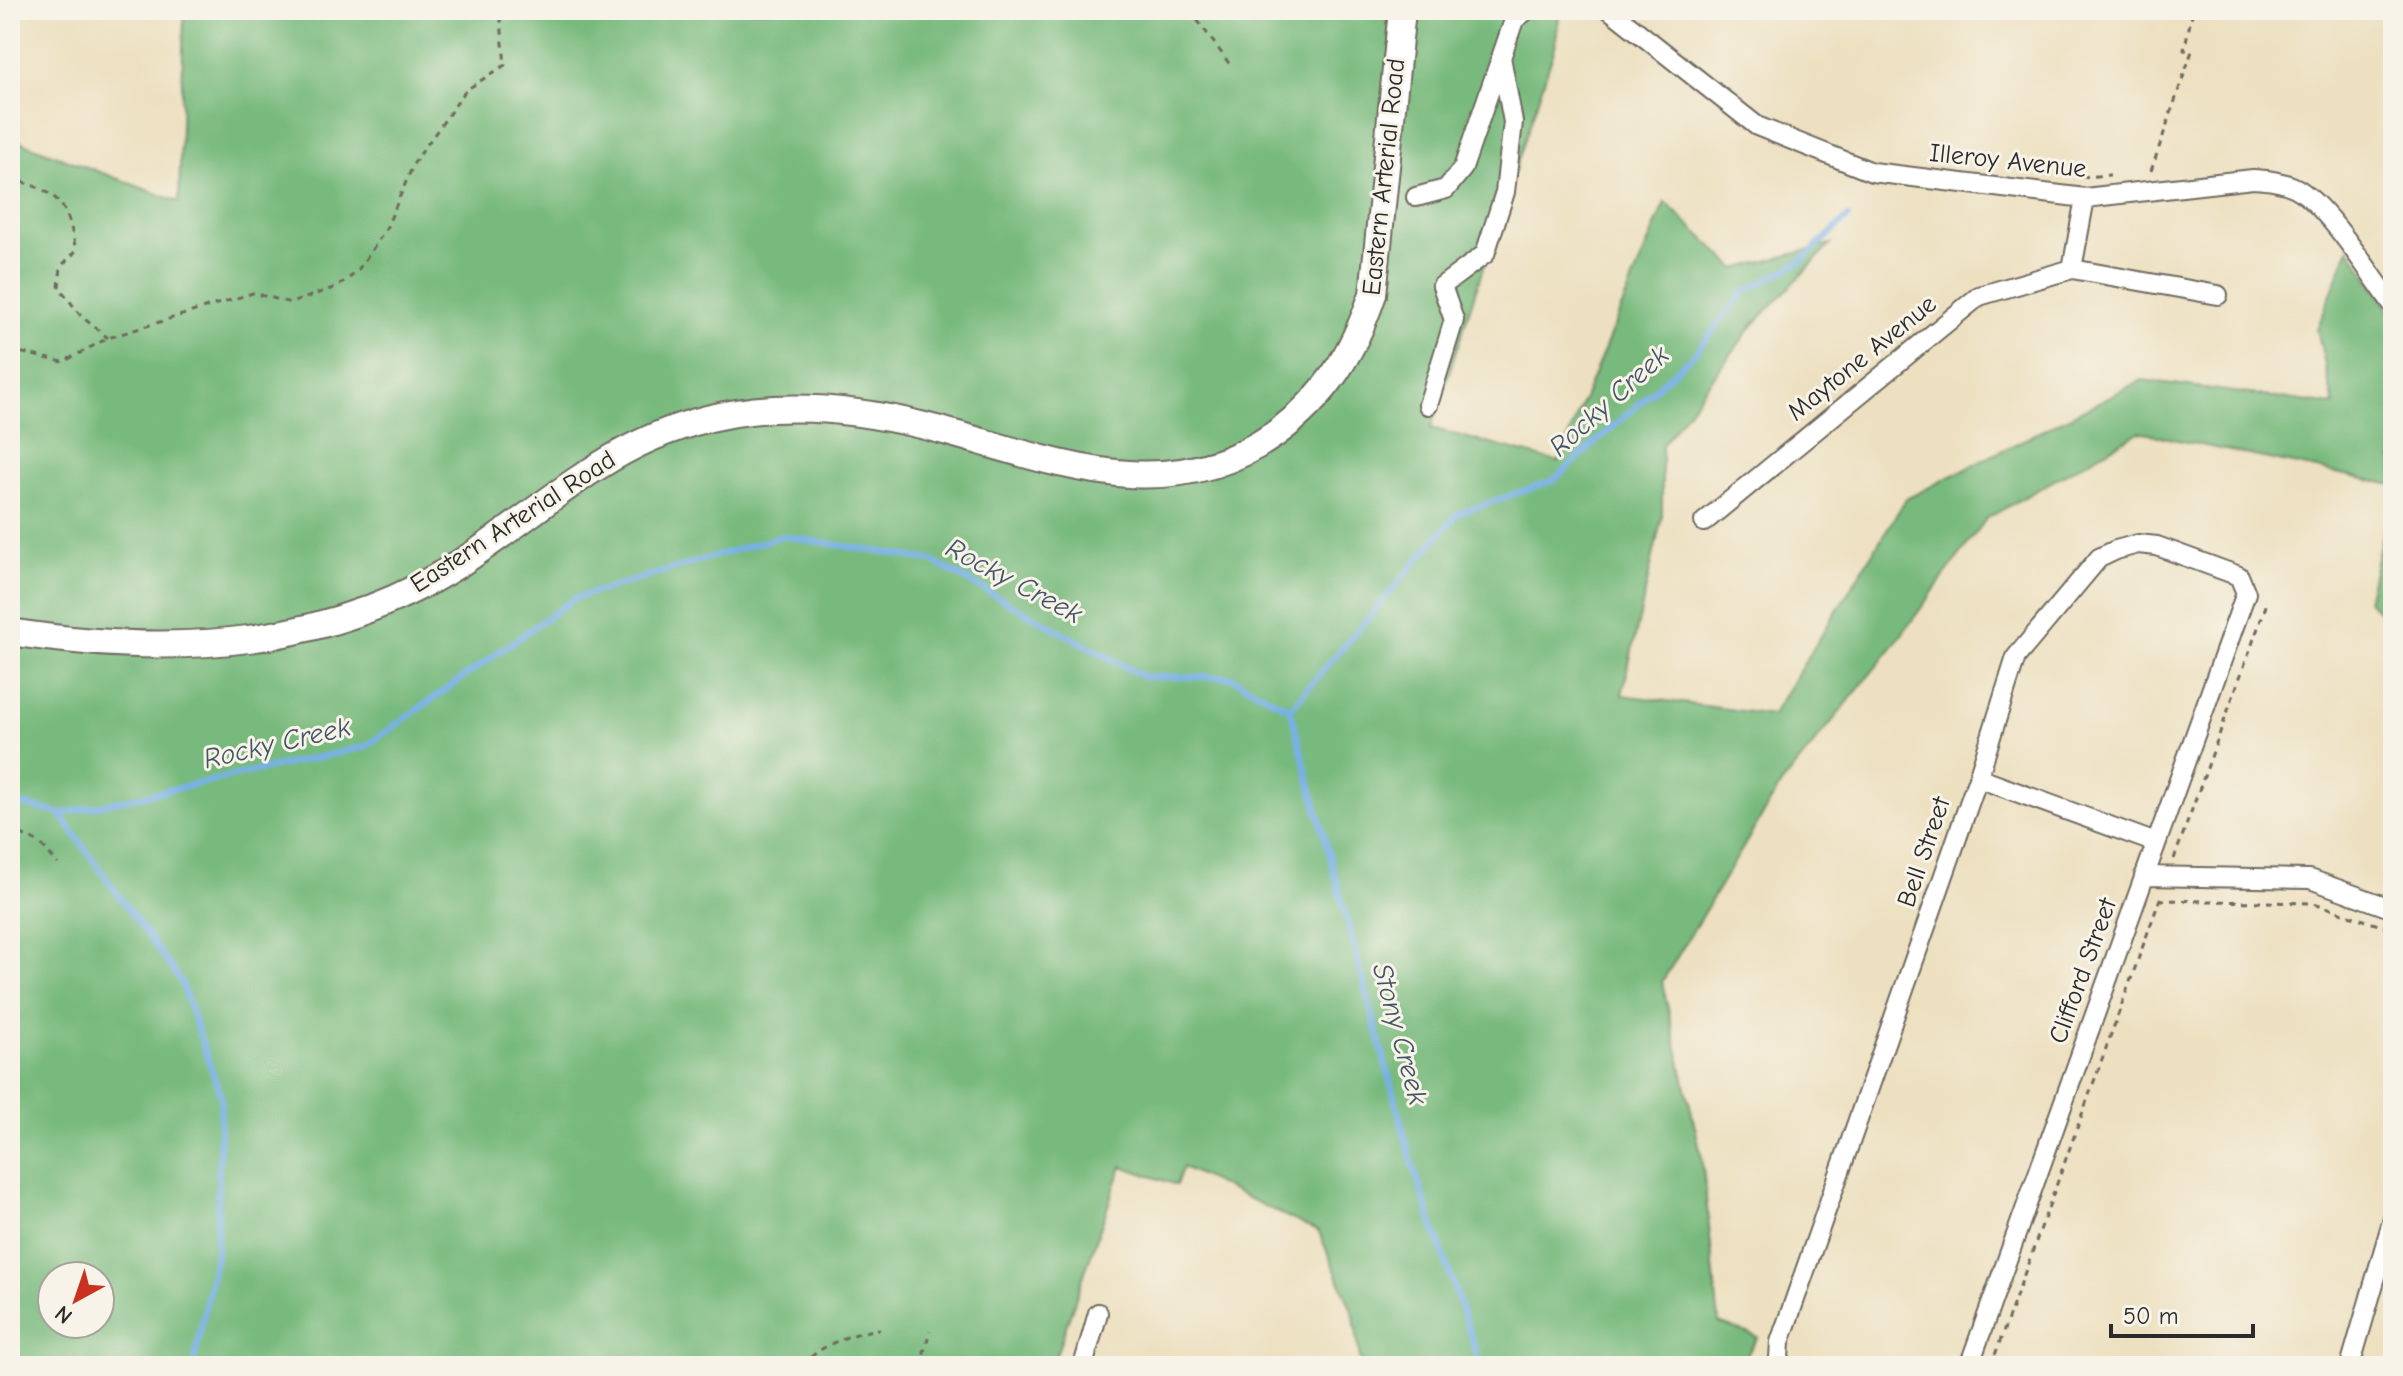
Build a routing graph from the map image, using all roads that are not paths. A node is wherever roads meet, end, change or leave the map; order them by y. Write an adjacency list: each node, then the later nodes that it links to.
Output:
1 (1402, 10): 13 (main road, Eastern Arterial Road)
2 (1527, 10): 4 (street)
3 (1610, 10): 6 (street, Illeroy Avenue)
4 (1501, 57): 5 (street); 10 (street)
5 (1416, 197)
6 (2085, 198): 7 (street); 9 (street, Illeroy Avenue)
7 (2072, 269): 8 (street, Maytone Avenue); 11 (street, Maytone Avenue)
8 (2218, 295)
9 (2393, 305)
10 (1428, 405)
11 (1704, 522)
12 (2246, 593): 14 (street, Bell Street); 15 (street, Clifford Street)
13 (10, 632)
14 (1978, 778): 15 (street); 21 (street, Bell Street)
15 (2156, 843): 16 (street, Clifford Street)
16 (2144, 876): 17 (street); 22 (street, Clifford Street)
17 (2393, 909)
18 (2393, 1218): 23 (street)
19 (1098, 1313): 20 (street)
20 (1083, 1366)
21 (1783, 1366)
22 (1969, 1366)
23 (2350, 1366)

